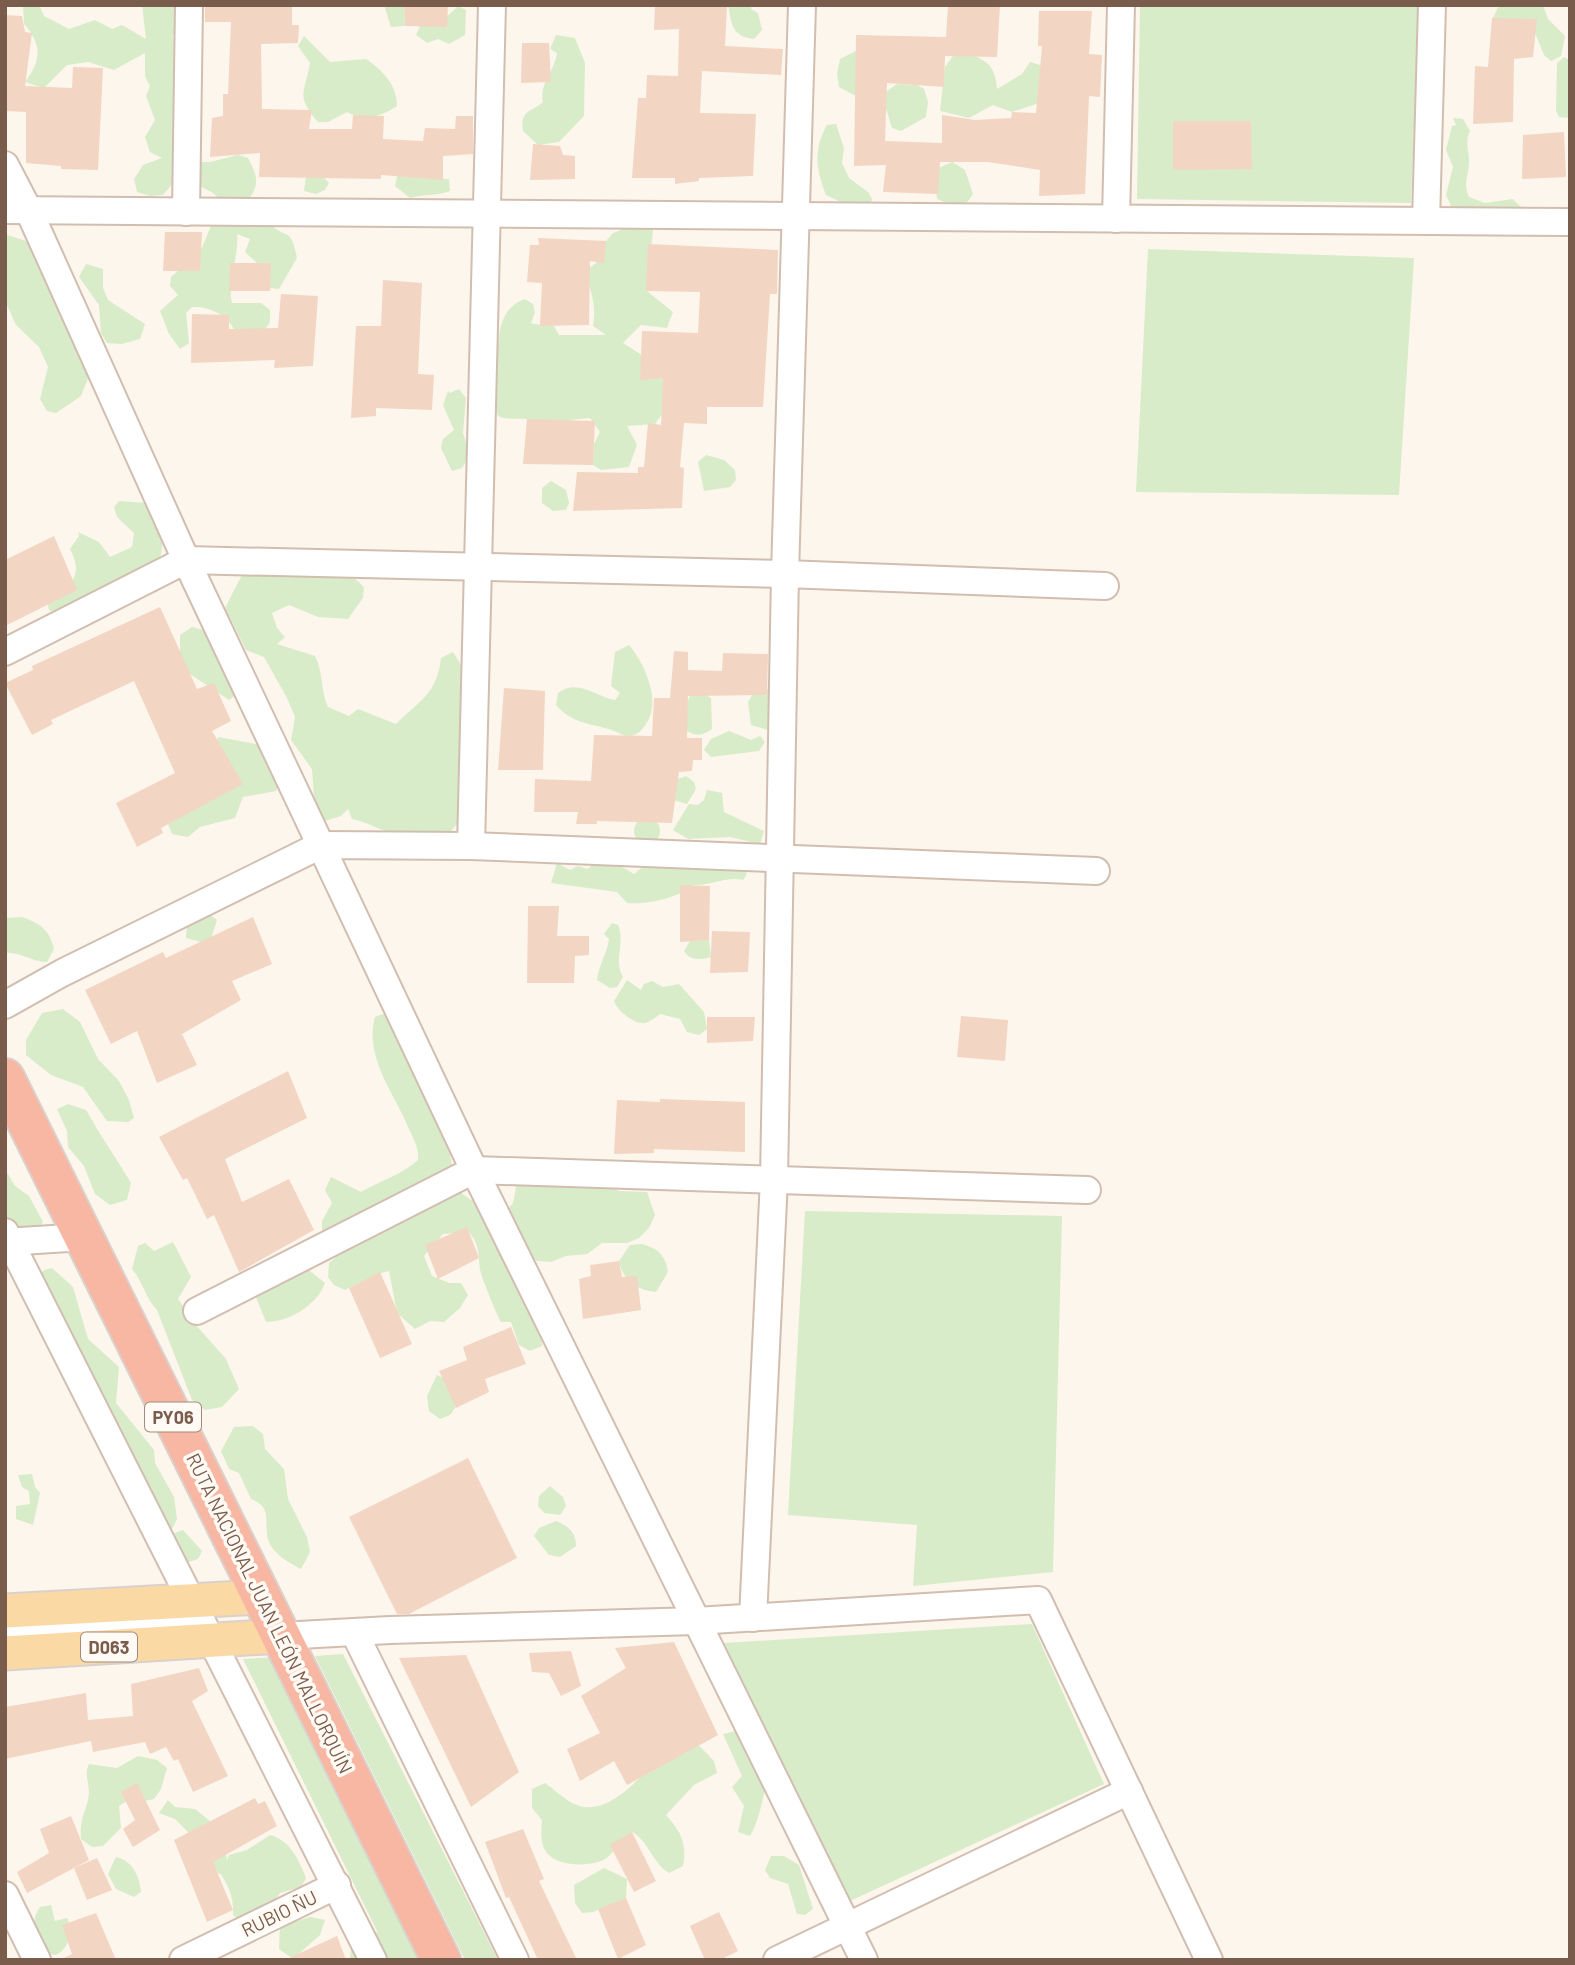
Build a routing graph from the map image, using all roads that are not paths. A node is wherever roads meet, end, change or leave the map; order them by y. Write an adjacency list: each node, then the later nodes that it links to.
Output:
1 (189, 5): 8 (street)
2 (492, 5): 9 (street)
3 (802, 5): 10 (street)
4 (1121, 5): 11 (street)
5 (1432, 5): 12 (street)
6 (5, 165): 7 (street)
7 (17, 210): 8 (street); 14 (street)
8 (186, 212): 9 (street)
9 (487, 214): 10 (street); 15 (street)
10 (796, 216): 11 (street); 16 (street)
11 (1116, 219): 12 (street)
12 (1426, 221): 13 (street)
13 (1570, 222)
14 (186, 560): 15 (street); 18 (street); 19 (street)
15 (478, 567): 16 (street); 20 (street)
16 (785, 574): 17 (street); 21 (street)
17 (1105, 586)
18 (5, 652)
19 (321, 845): 20 (street); 23 (street); 25 (street)
20 (471, 846): 21 (street)
21 (782, 858): 22 (street); 26 (street)
22 (1096, 871)
23 (5, 1005)
24 (5, 1078): 28 (highway, RUTA NACIONAL JUAN LEÓN MALLORQUÍN / PY06)
25 (474, 1170): 26 (street); 30 (street); 35 (street)
26 (774, 1179): 27 (street); 33 (street)
27 (1087, 1190)
28 (84, 1237): 29 (street); 31 (highway, RUTA NACIONAL JUAN LEÓN MALLORQUÍN / PY06)
29 (7, 1238): 34 (street)
30 (197, 1311)
31 (261, 1597): 34 (main road, D063); 38 (highway, RUTA NACIONAL JUAN LEÓN MALLORQUÍN / PY06)
32 (5, 1611): 34 (main road, D063)
33 (753, 1618): 35 (street); 40 (street)
34 (202, 1621): 37 (street); 38 (main road, D063); 39 (main road, D063); 41 (street)
35 (696, 1621): 36 (street); 43 (street)
36 (354, 1632): 38 (street); 48 (street)
37 (5, 1633)
38 (281, 1636): 47 (highway, RUTA NACIONAL JUAN LEÓN MALLORQUÍN / PY06)
39 (5, 1653)
40 (1129, 1791): 43 (street); 51 (street)
41 (337, 1885): 45 (street, RUBIO ÑU); 46 (street)
42 (5, 1895): 44 (street)
43 (847, 1926): 49 (street); 50 (street)
44 (37, 1960)
45 (183, 1960)
46 (373, 1960)
47 (441, 1960)
48 (515, 1960)
49 (777, 1960)
50 (864, 1960)
51 (1209, 1960)

